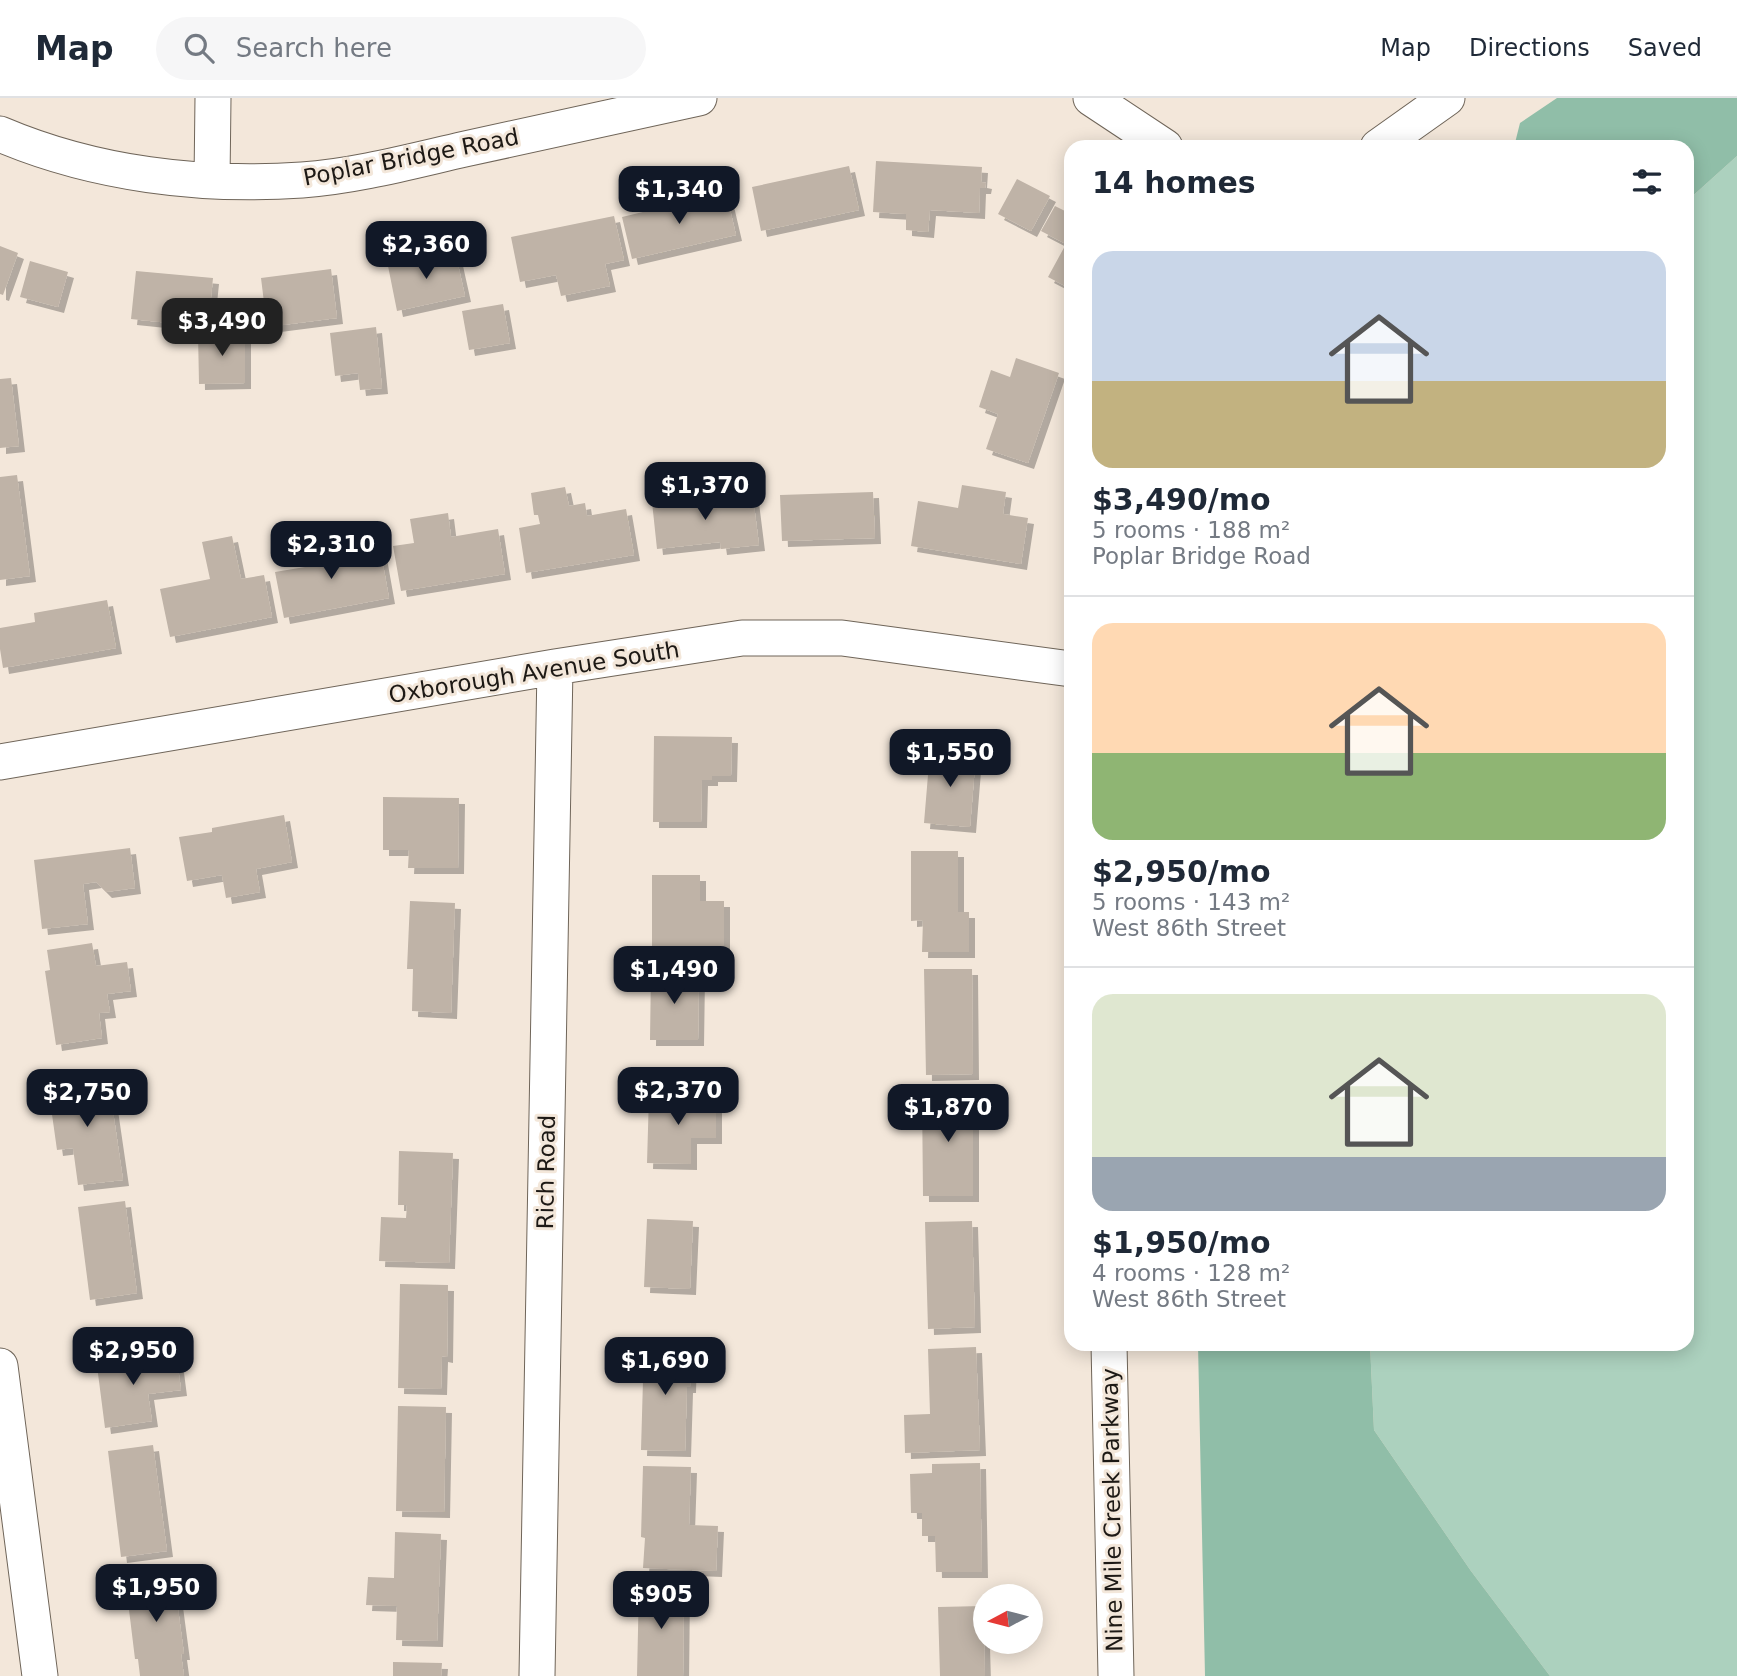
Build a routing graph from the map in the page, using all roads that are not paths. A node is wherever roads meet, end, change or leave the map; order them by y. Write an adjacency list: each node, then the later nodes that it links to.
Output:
1 (213, 98): 8 (street)
2 (699, 98): 8 (street, Poplar Bridge Road)
3 (1091, 98): 6 (street)
4 (1447, 98): 7 (street)
5 (0, 134): 8 (street, Poplar Bridge Road)
6 (1154, 140)
7 (1388, 140)
8 (212, 181)
9 (555, 667): 10 (street, Oxborough Avenue South); 11 (street, Oxborough Avenue South); 15 (street, Rich Road)
10 (1064, 668)
11 (0, 762)
12 (1109, 1351): 16 (street, Nine Mile Creek Parkway)
13 (0, 1366): 14 (street)
14 (40, 1676)
15 (537, 1676)
16 (1116, 1676)

